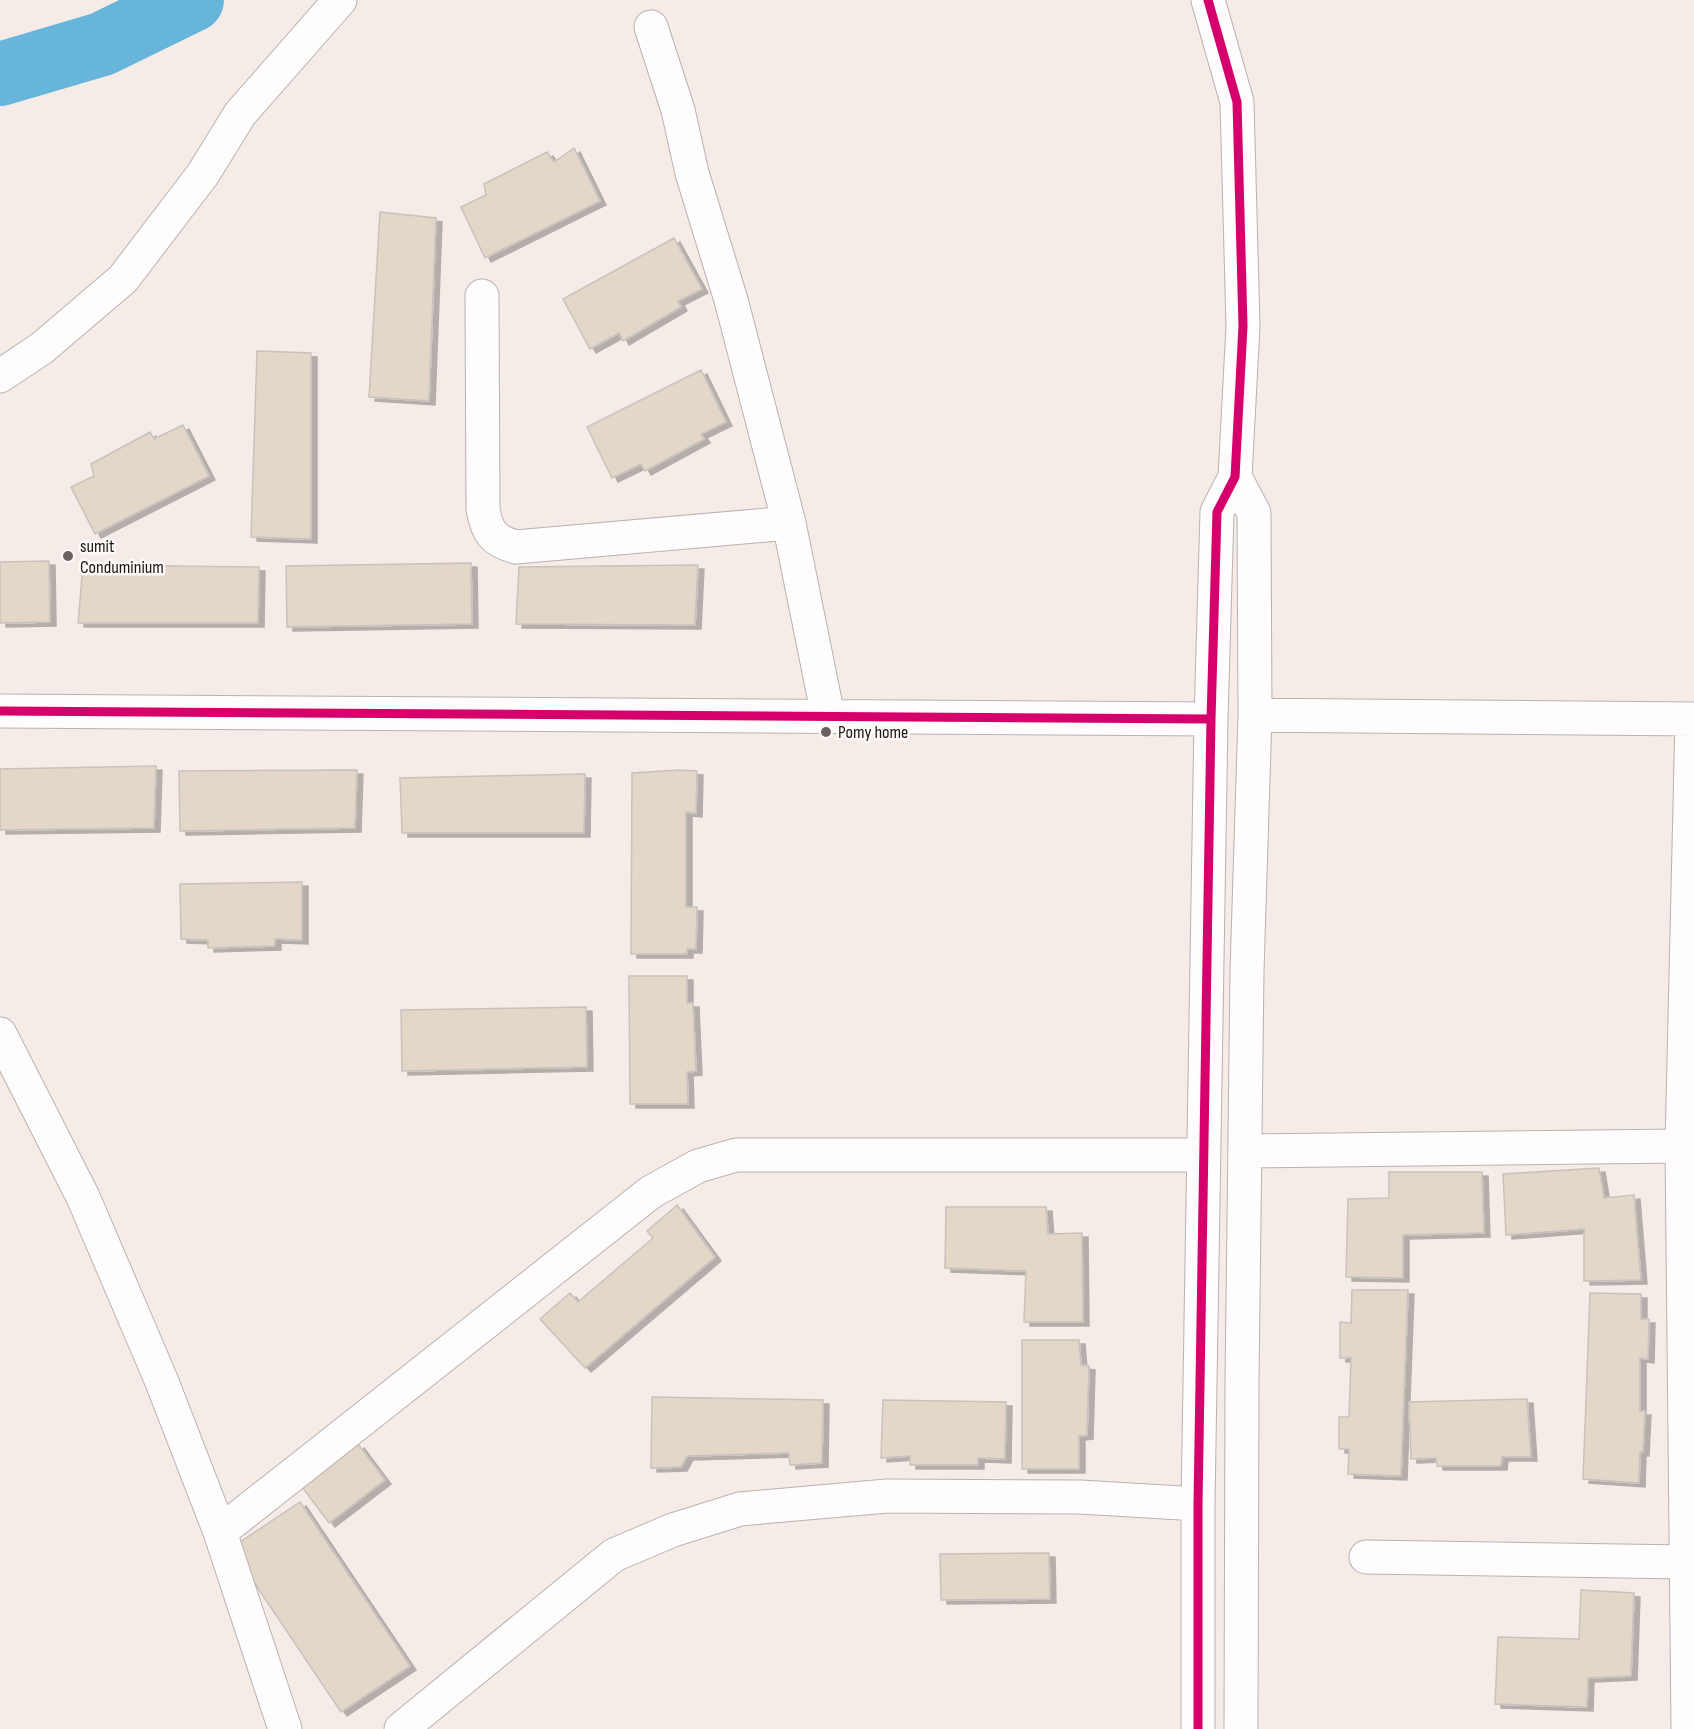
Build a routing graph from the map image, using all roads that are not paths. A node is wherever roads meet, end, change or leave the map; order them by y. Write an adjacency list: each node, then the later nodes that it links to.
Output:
1 (340, 0): 5 (street)
2 (1208, 0): 6 (street)
3 (651, 27): 9 (street)
4 (482, 296): 9 (street)
5 (0, 376)
6 (1235, 477): 7 (street); 8 (street)
7 (1217, 513): 8 (street); 13 (street)
8 (1254, 513): 11 (street)
9 (789, 524): 12 (street)
10 (0, 711): 12 (street)
11 (1255, 715): 14 (street); 17 (street)
12 (828, 716): 13 (street)
13 (1211, 719): 18 (street)
14 (1693, 719): 16 (street)
15 (0, 1034): 20 (street)
16 (1682, 1146): 17 (street); 22 (street)
17 (1246, 1151): 24 (street)
18 (1204, 1155): 19 (street); 20 (street)
19 (1198, 1504): 23 (street); 26 (street)
20 (220, 1532): 25 (street)
21 (1365, 1557): 22 (street)
22 (1687, 1562): 29 (street)
23 (1199, 1627): 24 (street); 27 (street)
24 (1243, 1629): 28 (street)
25 (285, 1729)
26 (400, 1729)
27 (1198, 1729)
28 (1241, 1729)
29 (1688, 1729)

